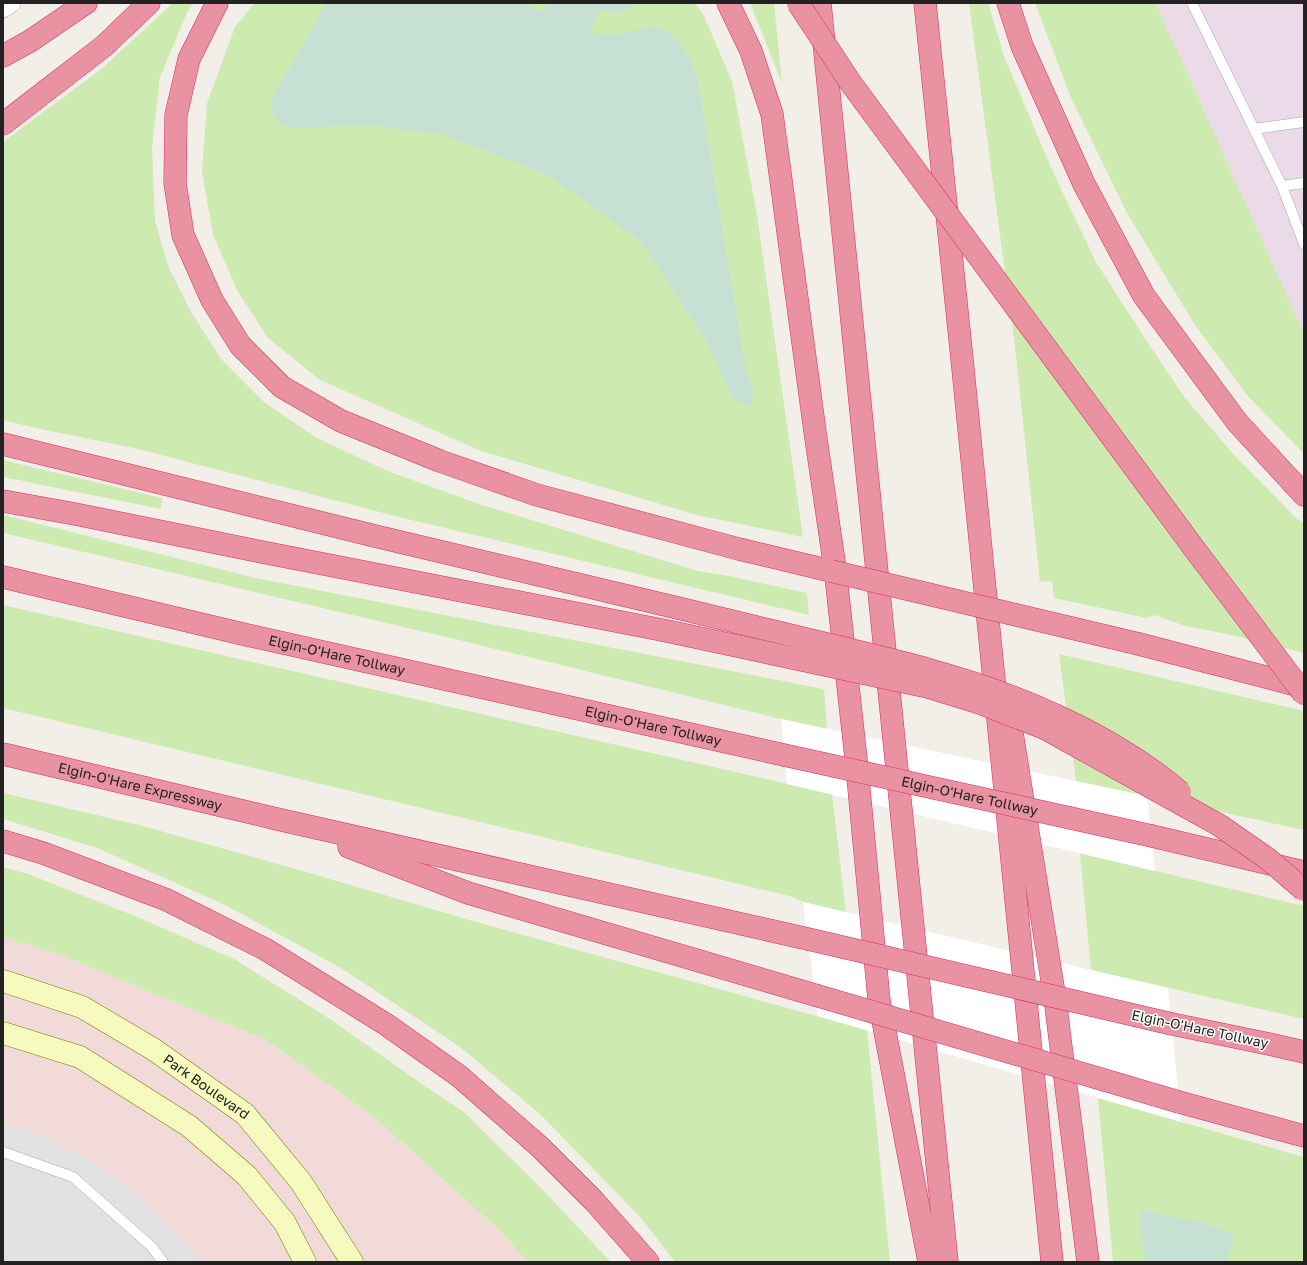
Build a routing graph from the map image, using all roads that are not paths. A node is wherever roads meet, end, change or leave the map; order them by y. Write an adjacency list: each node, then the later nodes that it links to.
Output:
1 (11, 3): 11 (street)
2 (86, 3): 12 (highway)
3 (148, 3): 14 (highway)
4 (217, 3): 24 (highway, bridge)
5 (728, 3): 43 (highway)
6 (798, 3): 25 (highway, bridge)
7 (820, 3): 44 (highway)
8 (925, 3): 20 (highway)
9 (1008, 3): 21 (highway)
10 (1192, 3): 15 (lane)
11 (3, 8)
12 (3, 56)
13 (1304, 122): 15 (lane)
14 (3, 124)
15 (1254, 129): 17 (lane)
16 (1304, 183): 17 (lane)
17 (1282, 186): 18 (lane)
18 (1304, 244)
19 (3, 444): 28 (highway, bridge)
20 (971, 456): 45 (highway); 46 (highway)
21 (1304, 495)
22 (3, 501): 28 (highway, bridge)
23 (3, 577): 30 (highway, Elgin-O'Hare Tollway, bridge)
24 (1304, 687)
25 (1304, 694)
26 (3, 754): 27 (highway, Elgin-O'Hare Expressway)
27 (277, 819): 34 (highway, Elgin-O'Hare Tollway, bridge); 37 (highway, bridge)
28 (1219, 825): 31 (highway, bridge)
29 (3, 841): 42 (highway)
30 (1304, 872)
31 (1304, 890)
32 (3, 981): 41 (street, Park Boulevard)
33 (3, 1033): 40 (street)
34 (1269, 1044): 35 (highway, Elgin-O'Hare Tollway); 36 (highway)
35 (1304, 1052)
36 (1304, 1061)
37 (1304, 1136)
38 (3, 1152): 39 (lane)
39 (162, 1262)
40 (305, 1262)
41 (352, 1262)
42 (648, 1262)
43 (929, 1262)
44 (947, 1262)
45 (1052, 1262)
46 (1088, 1262)

